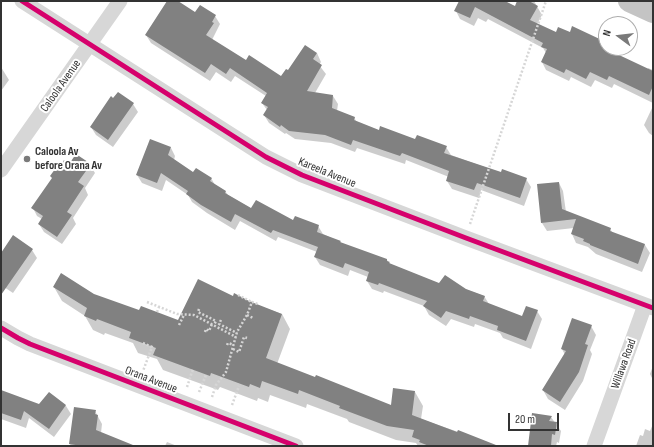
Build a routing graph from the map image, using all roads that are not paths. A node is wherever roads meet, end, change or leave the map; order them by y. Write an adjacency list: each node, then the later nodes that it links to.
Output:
1 (22, 1): 5 (street, Kareela Avenue)
2 (120, 1): 5 (street, Caloola Avenue)
3 (629, 1): 4 (highway)
4 (653, 12)
5 (90, 45): 6 (street, Caloola Avenue); 7 (street, Kareela Avenue)
6 (1, 170)
7 (649, 306): 10 (street, Willawa Road)
8 (1, 328): 9 (street, Orana Avenue)
9 (296, 446)
10 (594, 446)

